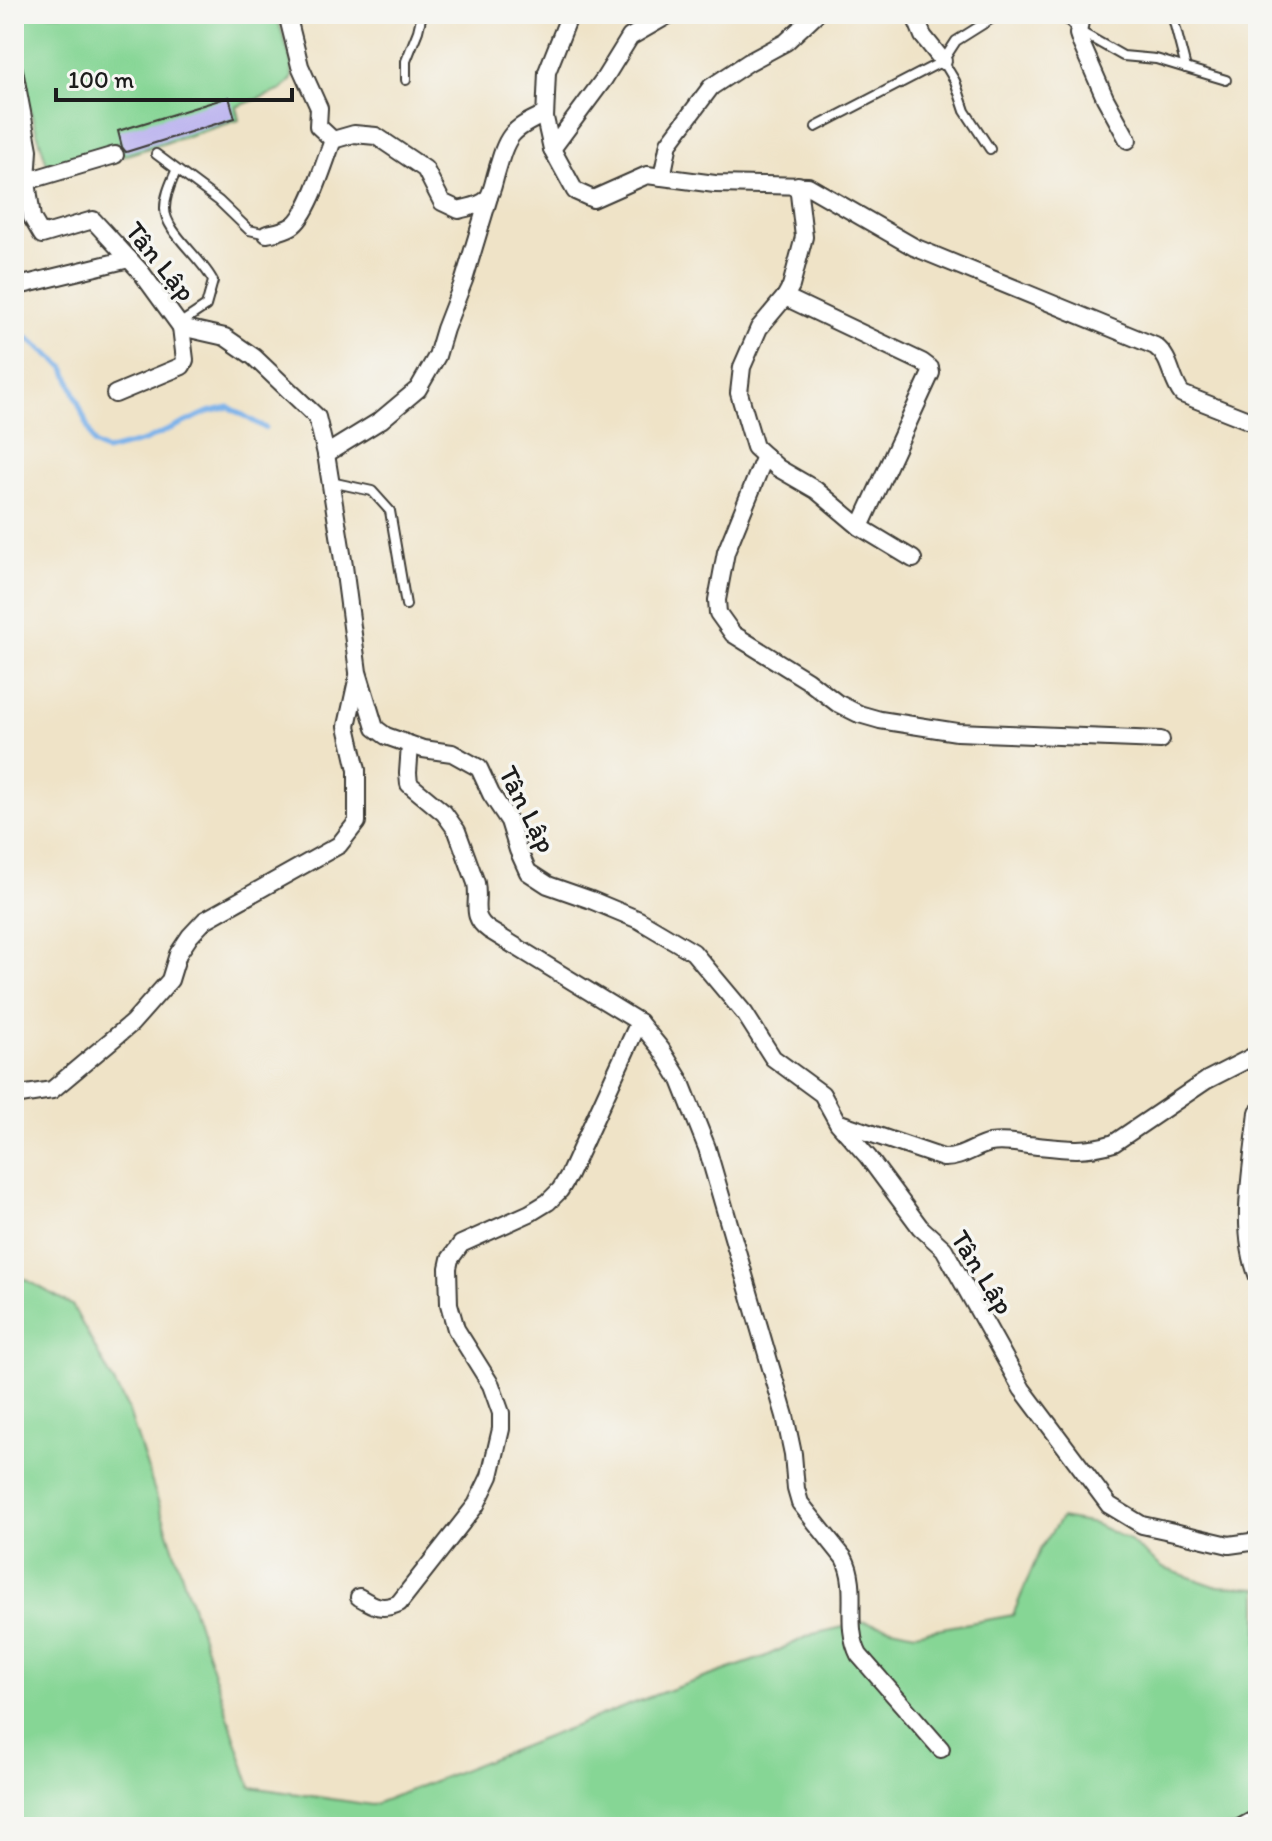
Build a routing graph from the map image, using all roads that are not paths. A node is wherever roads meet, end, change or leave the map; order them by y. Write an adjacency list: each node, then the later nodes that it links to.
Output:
1 (287, 14): 18 (street)
2 (422, 14): 14 (lane)
3 (570, 14): 16 (street)
4 (670, 14): 20 (street)
5 (816, 14): 25 (street)
6 (914, 14): 11 (street)
7 (999, 14): 11 (lane)
8 (1062, 14): 10 (lane)
9 (1172, 14): 12 (lane)
10 (1080, 22): 12 (lane); 19 (street)
11 (943, 61): 17 (lane); 21 (lane)
12 (1186, 68): 15 (lane)
13 (14, 70): 26 (street, Tân Lập)
14 (406, 80)
15 (1226, 80)
16 (545, 114): 20 (street); 28 (street)
17 (816, 127)
18 (333, 140): 28 (street); 29 (street)
19 (1128, 140)
20 (552, 149): 25 (street)
21 (990, 149)
22 (156, 154): 24 (lane)
23 (115, 155): 26 (street)
24 (176, 171): 29 (lane); 33 (lane)
25 (662, 177): 27 (street)
26 (27, 181): 30 (street, Tân Lập)
27 (798, 185): 32 (street); 35 (street)
28 (489, 197): 36 (street)
29 (267, 234)
30 (129, 259): 31 (street); 33 (street, Tân Lập)
31 (14, 287)
32 (785, 297): 37 (street); 39 (street)
33 (180, 326): 34 (street); 36 (street, Tân Lập)
34 (115, 394)
35 (1258, 424)
36 (326, 454): 38 (street, Tân Lập)
37 (765, 456): 39 (street); 43 (street)
38 (330, 482): 41 (lane); 42 (street, Tân Lập)
39 (860, 527): 40 (street)
40 (913, 559)
41 (406, 605)
42 (358, 672): 44 (street, Tân Lập); 47 (street)
43 (1161, 740)
44 (410, 745): 45 (street); 49 (street, Tân Lập)
45 (639, 1022): 52 (street); 53 (street)
46 (1258, 1054): 49 (street)
47 (14, 1096)
48 (1258, 1112): 50 (street)
49 (838, 1123): 51 (street, Tân Lập)
50 (1258, 1277)
51 (1258, 1541)
52 (359, 1597)
53 (941, 1749)
54 (1258, 1813): 55 (lane)
55 (1233, 1827)

